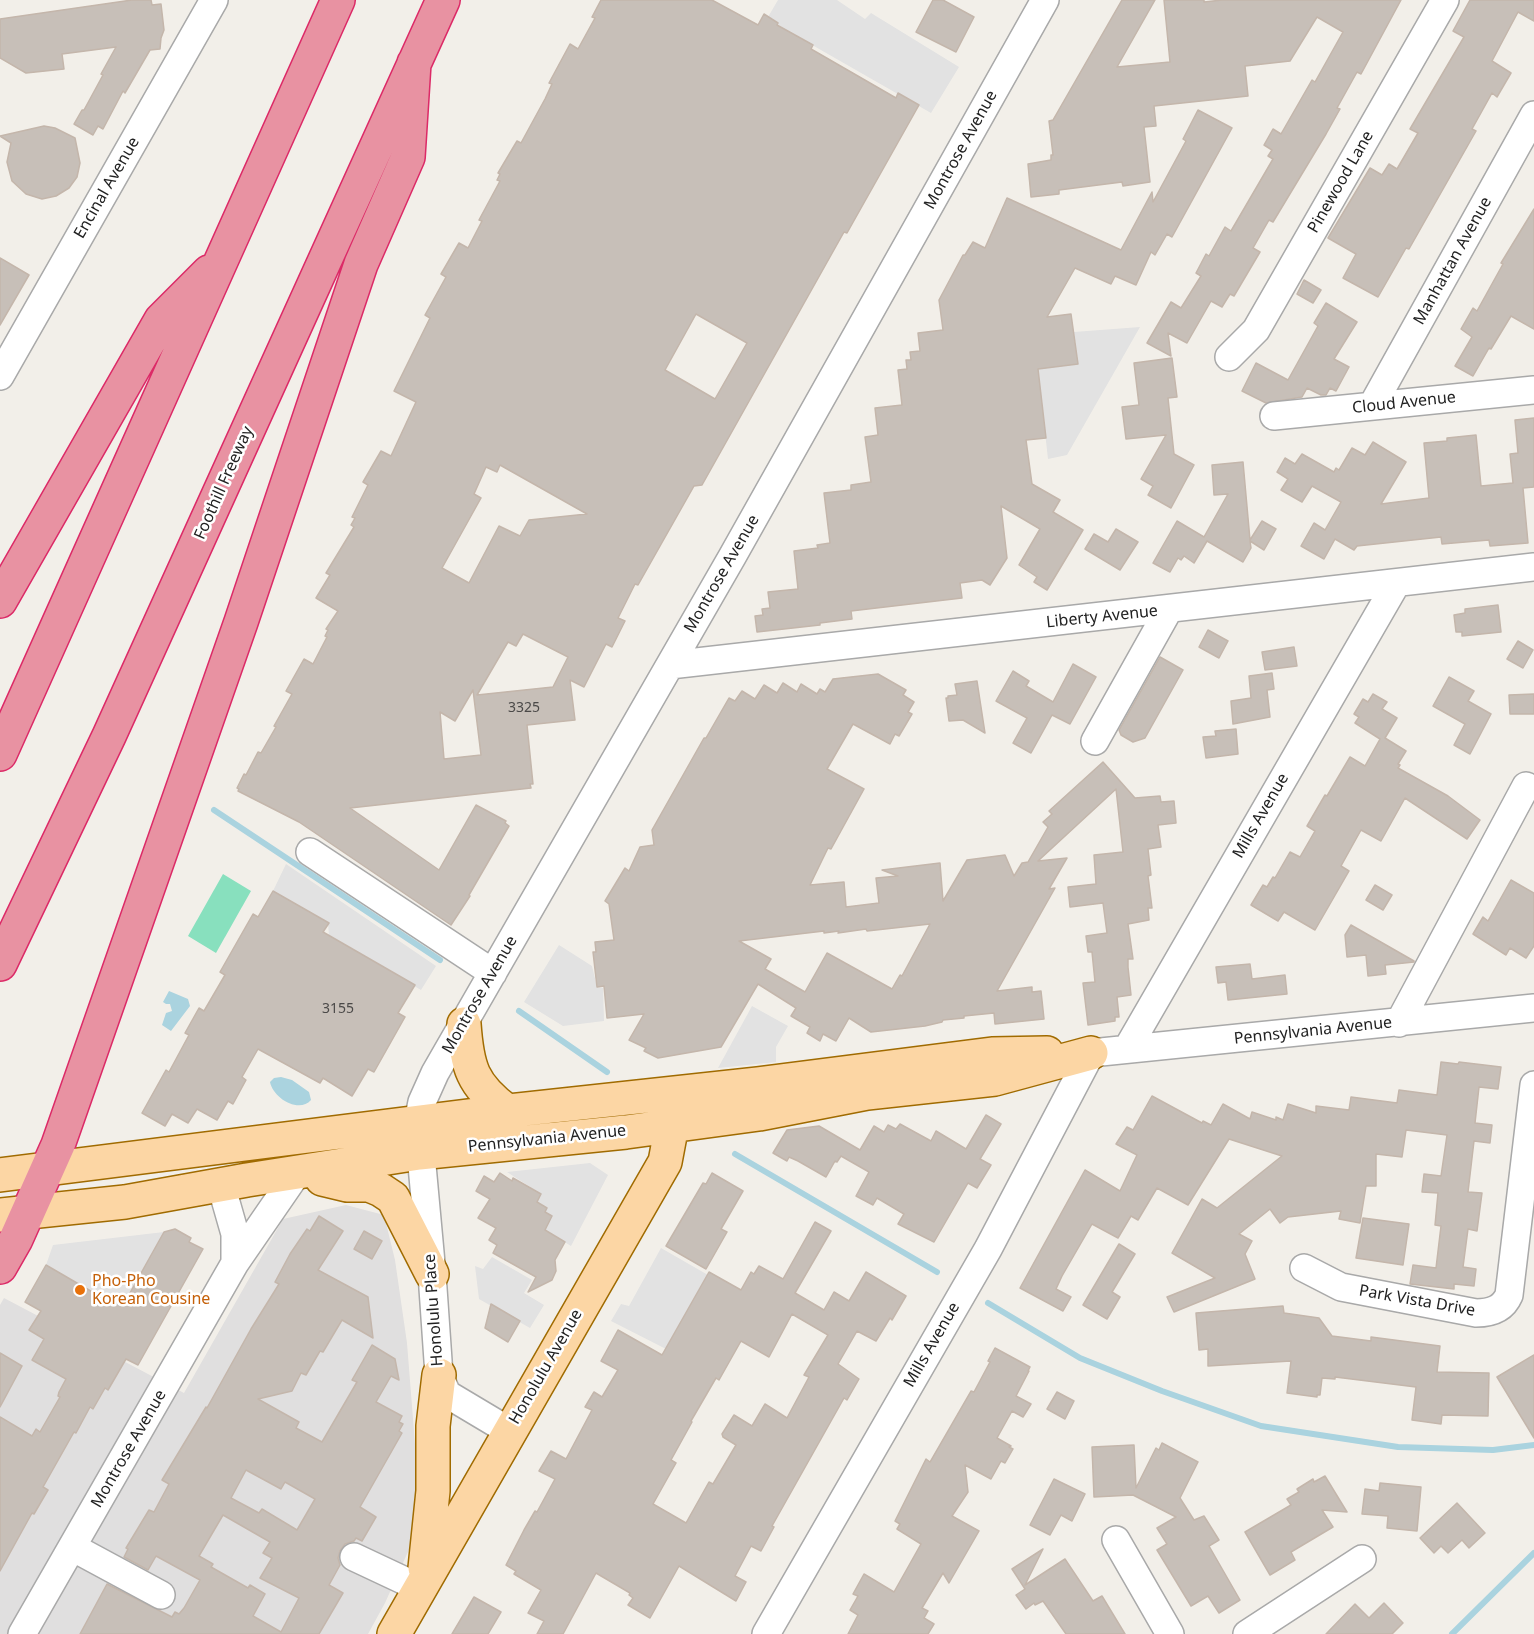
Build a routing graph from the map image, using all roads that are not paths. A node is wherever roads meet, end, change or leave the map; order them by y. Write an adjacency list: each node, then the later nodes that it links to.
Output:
1 (214, 0): 10 (street, Encinal Avenue)
2 (338, 0): 8 (highway)
3 (443, 0): 6 (highway, Foothill Freeway)
4 (1045, 0): 18 (street, Montrose Avenue)
5 (1445, 0): 9 (street, Pinewood Lane)
6 (414, 63): 23 (highway, Foothill Freeway); 36 (highway)
7 (1534, 115): 12 (street, Manhattan Avenue)
8 (223, 258): 16 (highway); 20 (highway)
9 (1229, 357)
10 (0, 376)
11 (1534, 390): 12 (street, Cloud Avenue)
12 (1372, 406): 13 (street, Cloud Avenue)
13 (1274, 416)
14 (1534, 567): 15 (street, Liberty Avenue)
15 (1396, 584): 17 (street, Liberty Avenue); 28 (street, Mills Avenue)
16 (0, 601)
17 (1169, 609): 18 (street, Liberty Avenue); 19 (street)
18 (670, 665): 24 (street, Montrose Avenue)
19 (1095, 741)
20 (0, 754)
21 (1526, 786): 26 (street)
22 (310, 852): 24 (street)
23 (0, 964)
24 (493, 973): 27 (street, Montrose Avenue)
25 (1534, 1008): 26 (street, Pennsylvania Avenue)
26 (1399, 1023): 28 (street, Pennsylvania Avenue)
27 (464, 1024): 32 (main road); 34 (street, Montrose Avenue)
28 (1127, 1049): 29 (street, Pennsylvania Avenue)
29 (1091, 1053): 31 (main road, Pennsylvania Avenue); 33 (main road, Pennsylvania Avenue); 57 (street, Mills Avenue)
30 (1534, 1085): 41 (street, Park Vista Drive)
31 (669, 1093): 32 (main road, Pennsylvania Avenue); 33 (main road, Honolulu Avenue)
32 (507, 1112): 34 (main road, Pennsylvania Avenue)
33 (672, 1125): 34 (main road, Pennsylvania Avenue); 48 (main road, Honolulu Avenue)
34 (419, 1137): 35 (main road, Pennsylvania Avenue); 37 (main road, Pennsylvania Avenue); 46 (street, Honolulu Place)
35 (223, 1146): 36 (main road, Pennsylvania Avenue); 40 (main road)
36 (48, 1170): 38 (main road, Pennsylvania Avenue); 42 (highway)
37 (297, 1173): 39 (main road, Pennsylvania Avenue); 43 (street, Montrose Avenue); 46 (main road)
38 (0, 1175)
39 (221, 1185): 40 (main road, Pennsylvania Avenue); 43 (street, Montrose Avenue)
40 (124, 1202): 42 (main road, Pennsylvania Avenue)
41 (1527, 1206): 45 (street, Park Vista Drive)
42 (14, 1214): 44 (highway)
43 (235, 1263): 50 (street, Montrose Avenue)
44 (0, 1267)
45 (1304, 1268)
46 (432, 1274): 47 (street, Honolulu Place)
47 (439, 1375): 48 (street, Honolulu Place); 53 (main road)
48 (508, 1431): 53 (main road, Honolulu Avenue)
49 (1116, 1540): 58 (street)
50 (72, 1547): 54 (street); 55 (street, Montrose Avenue)
51 (354, 1557): 53 (street)
52 (1362, 1559): 59 (street)
53 (422, 1584): 56 (main road, Honolulu Avenue)
54 (161, 1595)
55 (22, 1634)
56 (394, 1634)
57 (766, 1634)
58 (1170, 1634)
59 (1247, 1634)

